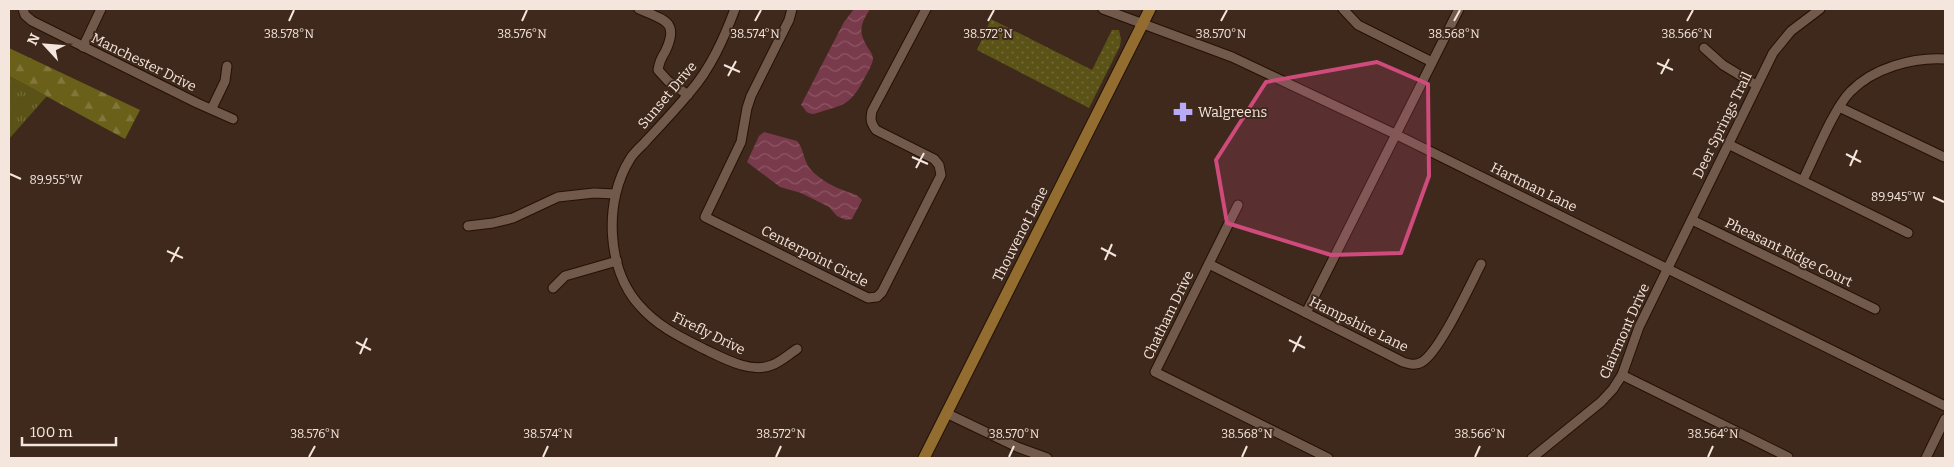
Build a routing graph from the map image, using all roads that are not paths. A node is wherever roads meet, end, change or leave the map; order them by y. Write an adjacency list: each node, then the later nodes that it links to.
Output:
1 (23, 9): 13 (street, Manchester Drive)
2 (101, 9): 13 (street)
3 (639, 9): 19 (street)
4 (735, 9): 19 (street, Sunset Drive)
5 (792, 9): 6 (street, Centerpoint Circle)
6 (926, 9)
7 (1104, 9): 12 (street, Hartman Lane)
8 (1150, 9): 12 (main road, Thouvenot Lane)
9 (1343, 9): 16 (street)
10 (1459, 9): 16 (street)
11 (1820, 9): 18 (street, Deer Springs Trail)
12 (1143, 22): 23 (street, Hartman Lane); 42 (main road, Thouvenot Lane)
13 (83, 47): 21 (street, Manchester Drive)
14 (1704, 48): 18 (street)
15 (1945, 59): 20 (street)
16 (1432, 62): 23 (street)
17 (227, 66): 21 (street)
18 (1756, 85): 24 (street, Deer Springs Trail)
19 (688, 95): 27 (street, Sunset Drive)
20 (1839, 107): 25 (street); 26 (street)
21 (212, 108): 22 (street, Manchester Drive)
22 (233, 119)
23 (1395, 134): 35 (street, Hartman Lane); 38 (street)
24 (1728, 144): 26 (street); 29 (street, Deer Springs Trail)
25 (1944, 158)
26 (1803, 180): 31 (street)
27 (615, 194): 30 (street); 32 (street, Firefly Drive)
28 (1238, 205): 33 (street, Chatham Drive)
29 (1692, 220): 35 (street, Deer Springs Trail); 37 (street, Pheasant Ridge Court)
30 (468, 226)
31 (1908, 233)
32 (616, 261): 36 (street); 39 (street, Firefly Drive)
33 (1209, 264): 38 (street, Hampshire Lane); 47 (street, Chatham Drive)
34 (1481, 264): 38 (street, Hampshire Lane)
35 (1668, 269): 40 (street, Clairmont Drive); 41 (street, Hartman Lane)
36 (553, 288)
37 (1875, 309)
38 (1306, 313)
39 (797, 349)
40 (1622, 375): 44 (street); 48 (street, Clairmont Drive)
41 (1945, 406)
42 (946, 413): 45 (main road, Thouvenot Lane); 46 (street)
43 (1945, 419): 49 (street)
44 (1788, 457)
45 (924, 458)
46 (1047, 458)
47 (1328, 458)
48 (1532, 458)
49 (1926, 458)

